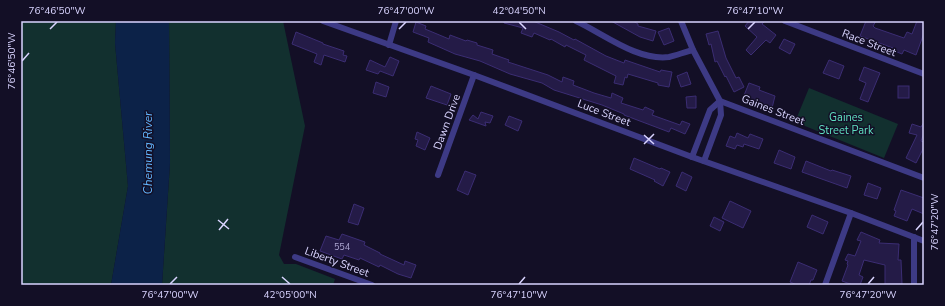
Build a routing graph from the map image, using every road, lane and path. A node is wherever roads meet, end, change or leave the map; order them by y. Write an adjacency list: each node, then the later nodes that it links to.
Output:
1 (323, 21): 6 (street, Luce Street)
2 (396, 21): 6 (street)
3 (576, 21): 7 (street)
4 (680, 21): 7 (street)
5 (785, 21): 8 (street, Race Street)
6 (389, 45): 9 (street, Luce Street)
7 (693, 50): 10 (street)
8 (924, 74)
9 (474, 75): 11 (street, Luce Street); 13 (street, Dawn Drive)
10 (720, 101): 11 (street); 12 (street); 14 (street, Gaines Street)
11 (692, 157): 12 (street, Luce Street)
12 (704, 161): 15 (street, Luce Street)
13 (438, 175)
14 (924, 178)
15 (851, 213): 16 (street, Luce Street); 20 (street)
16 (914, 237): 17 (street, Luce Street); 21 (street)
17 (924, 241)
18 (294, 257): 19 (street, Liberty Street)
19 (372, 285)
20 (825, 285)
21 (914, 285)

